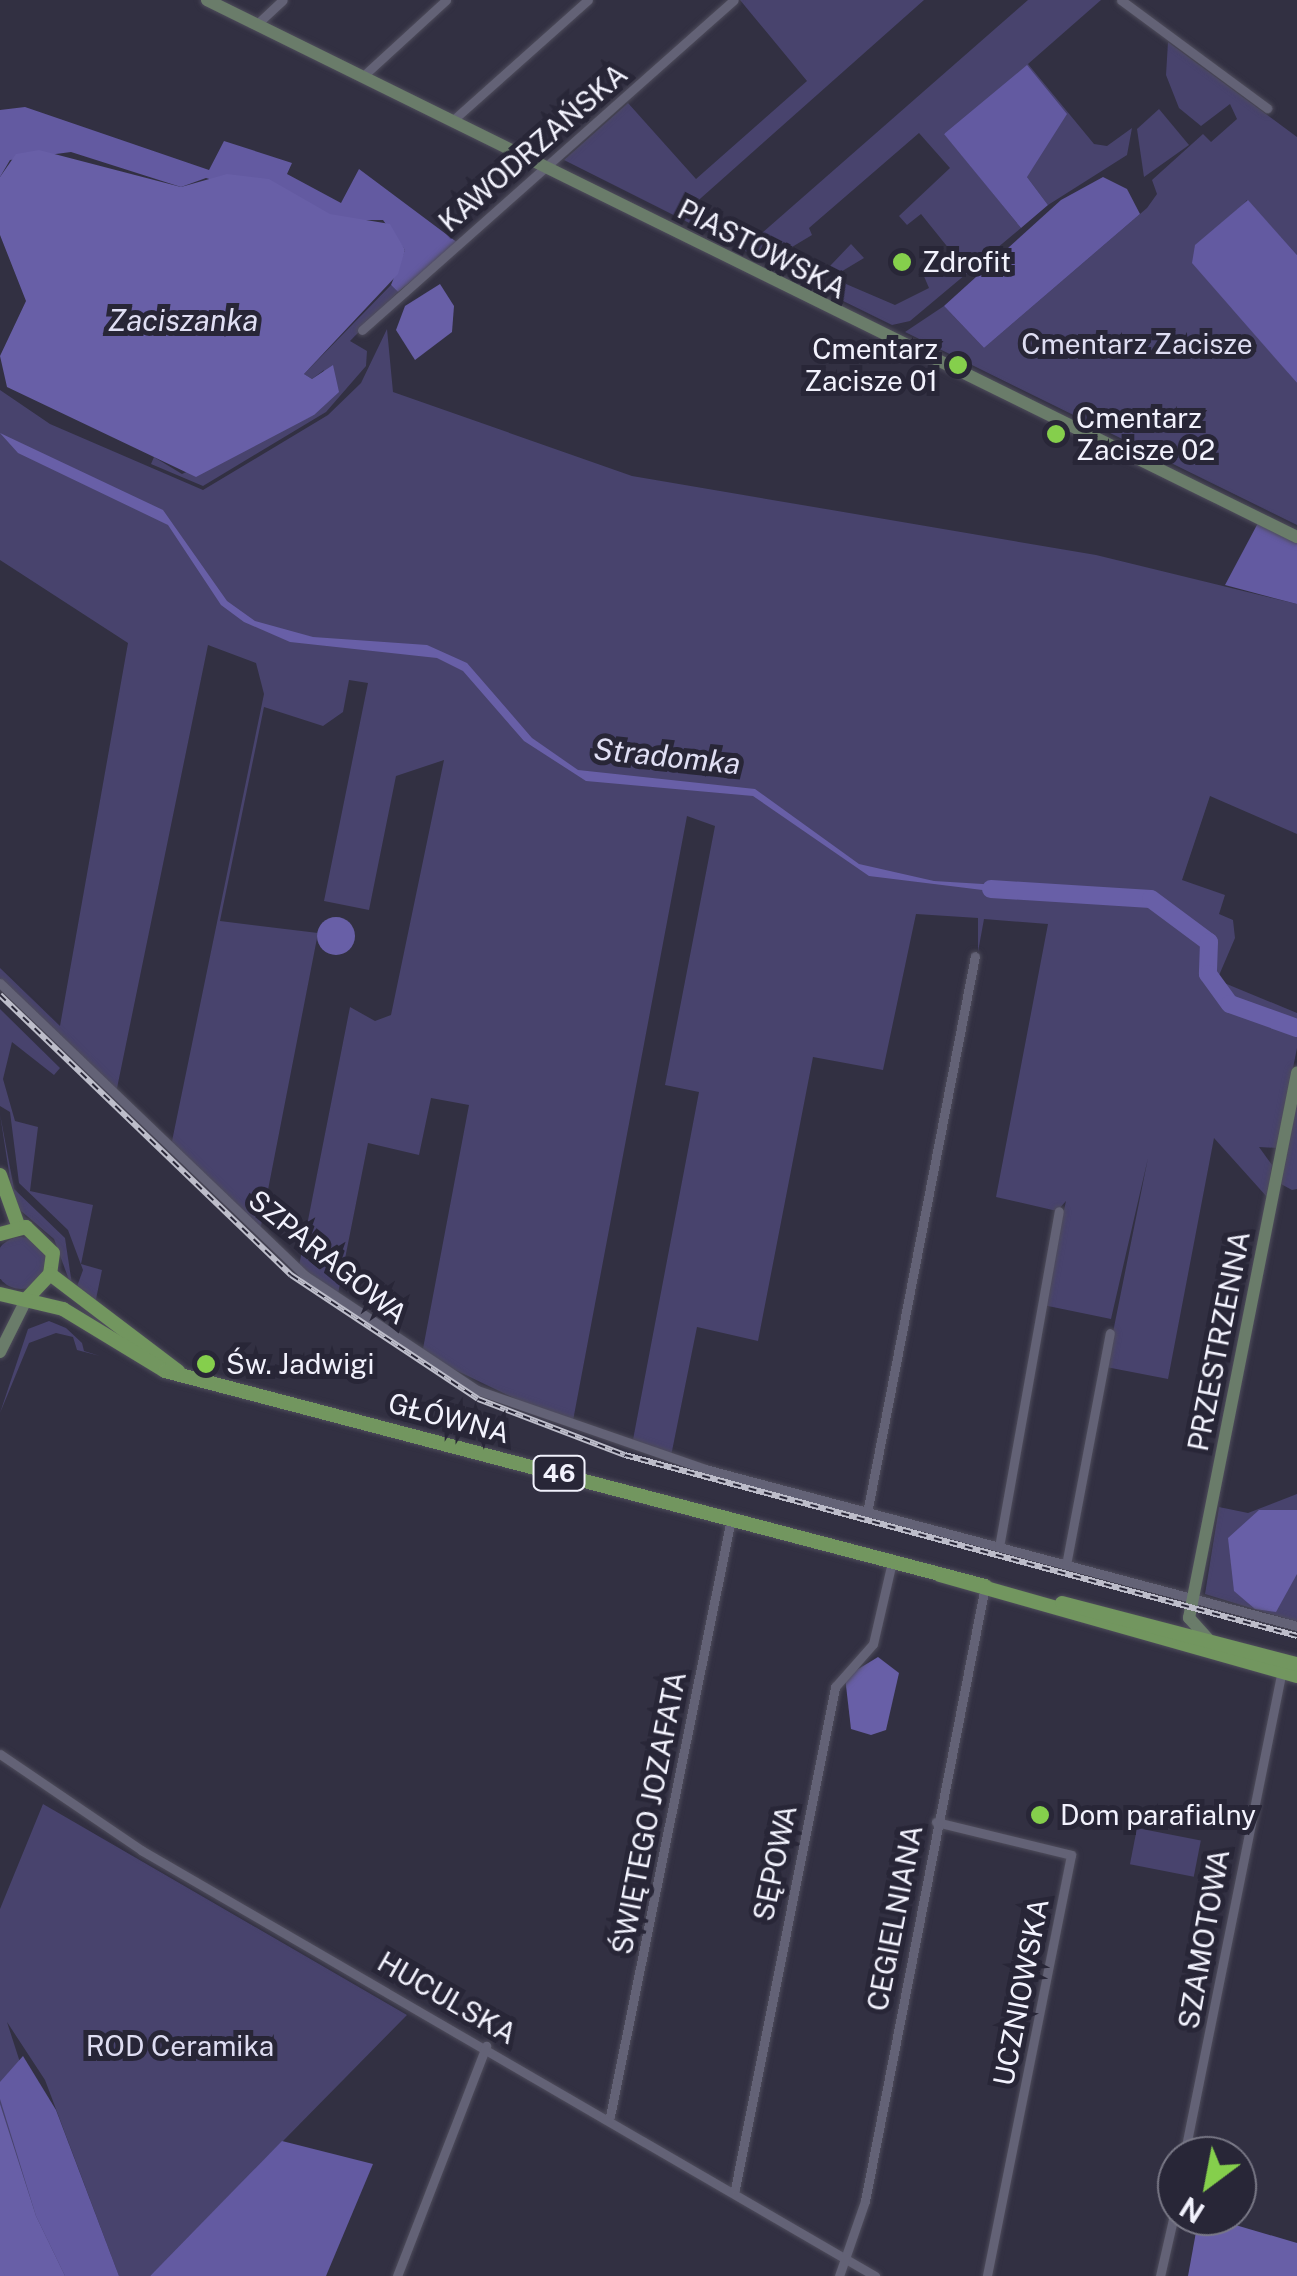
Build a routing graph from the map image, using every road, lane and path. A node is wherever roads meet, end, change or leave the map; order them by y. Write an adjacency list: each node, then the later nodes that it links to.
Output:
1 (207, 0): 7 (street, PIASTOWSKA)
2 (283, 0): 7 (street)
3 (446, 0): 8 (street)
4 (588, 0): 10 (street)
5 (734, 0): 11 (street, KAWODRZAŃSKA)
6 (1121, 0): 9 (street)
7 (257, 24): 8 (street, PIASTOWSKA)
8 (362, 77): 10 (street, PIASTOWSKA)
9 (1268, 108)
10 (452, 122): 11 (street, PIASTOWSKA)
11 (546, 168): 12 (street, KAWODRZAŃSKA); 13 (street, PIASTOWSKA)
12 (362, 330)
13 (1297, 537)
14 (974, 956): 27 (street)
15 (0, 983): 27 (street, SZPARAGOWA)
16 (1297, 1073): 33 (street, PRZESTRZENNA)
17 (0, 1175): 19 (main road, 46)
18 (1059, 1211): 29 (street)
19 (18, 1226): 20 (main road); 21 (main road, 46)
20 (0, 1234)
21 (50, 1274): 23 (main road); 26 (main road, GŁÓWNA / 46)
22 (0, 1294): 23 (main road, 46)
23 (26, 1300): 25 (street); 26 (main road, GŁÓWNA / 46)
24 (1110, 1333): 31 (street)
25 (0, 1352)
26 (178, 1370): 28 (main road, GŁÓWNA / 46)
27 (867, 1513): 29 (street, SZPARAGOWA)
28 (732, 1519): 30 (main road, GŁÓWNA / 46); 44 (street, ŚWIĘTEGO JOZAFATA)
29 (999, 1547): 31 (street, SZPARAGOWA)
30 (892, 1562): 32 (main road, GŁÓWNA / 46); 46 (street, SĘPOWA)
31 (1066, 1565): 33 (street, SZPARAGOWA)
32 (985, 1586): 34 (main road, GŁÓWNA / 46); 42 (street, CEGIELNIANA)
33 (1195, 1592): 35 (street, PRZESTRZENNA); 36 (street, SZPARAGOWA)
34 (1017, 1595): 37 (main road, GŁÓWNA / 46); 40 (main road, GŁÓWNA / 46)
35 (1188, 1618): 37 (street); 38 (street)
36 (1297, 1626)
37 (1157, 1628): 38 (main road, GŁÓWNA / 46)
38 (1212, 1643): 39 (main road, GŁÓWNA / 46)
39 (1297, 1664)
40 (1290, 1674): 45 (street, SZAMOTOWA)
41 (0, 1754): 43 (street, HUCULSKA)
42 (936, 1822): 48 (street, CEGIELNIANA); 52 (street, UCZNIOWSKA)
43 (486, 2046): 44 (street, HUCULSKA); 49 (street)
44 (610, 2116): 46 (street, HUCULSKA)
45 (1188, 2136)
46 (735, 2190): 48 (street, HUCULSKA)
47 (1169, 2236): 53 (street)
48 (848, 2257): 50 (street, CEGIELNIANA); 51 (street, HUCULSKA)
49 (397, 2276)
50 (839, 2276)
51 (876, 2276)
52 (987, 2276)
53 (1160, 2276)

